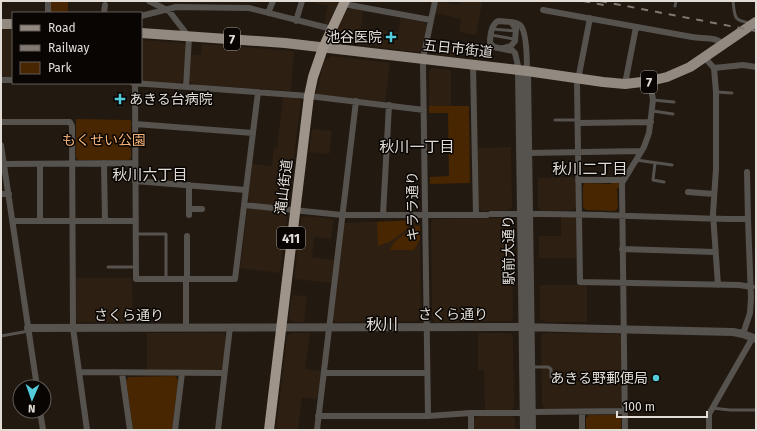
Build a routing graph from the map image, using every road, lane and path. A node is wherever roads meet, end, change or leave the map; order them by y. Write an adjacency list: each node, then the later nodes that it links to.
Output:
1 (48, 1): 18 (street)
2 (150, 1): 16 (street)
3 (213, 1): 14 (street)
4 (251, 1): 15 (street)
5 (273, 1): 20 (street)
6 (302, 1): 24 (street)
7 (435, 1): 23 (street, キララ通り)
8 (676, 1): 13 (lane)
9 (733, 1): 25 (lane)
10 (345, 3): 23 (street); 30 (highway, 滝山街道 / 411)
11 (177, 4): 14 (street); 16 (street)
12 (105, 5): 19 (street)
13 (675, 6)
14 (212, 8): 15 (street)
15 (248, 8): 20 (street)
16 (166, 9): 21 (street); 35 (street)
17 (543, 10): 22 (street)
18 (48, 12)
19 (104, 12)
20 (268, 13): 24 (street)
21 (142, 16)
22 (590, 18): 29 (street); 46 (street)
23 (431, 20): 41 (street, キララ通り)
24 (296, 21): 30 (street)
25 (755, 21): 37 (main road, 五日市街道 / 7)
26 (512, 23): 31 (street); 32 (street); 45 (street)
27 (1, 24): 28 (main road)
28 (12, 24)
29 (636, 27): 37 (street); 52 (street)
30 (332, 29): 38 (highway, 滝山街道 / 411)
31 (492, 29): 32 (lane); 34 (street)
32 (516, 32): 36 (street)
33 (142, 33): 35 (main road, 五日市街道 / 7)
34 (491, 36): 36 (lane); 39 (street)
35 (189, 37): 38 (main road, 五日市街道 / 7); 53 (street)
36 (516, 39): 39 (street)
37 (723, 45): 40 (main road, 五日市街道 / 7)
38 (323, 48): 41 (main road, 五日市街道 / 7); 57 (highway, 滝山街道 / 411)
39 (504, 48): 45 (street)
40 (705, 58): 44 (street); 49 (main road, 五日市街道 / 7)
41 (424, 60): 42 (main road, 五日市街道 / 7); 62 (street, キララ通り)
42 (474, 65): 45 (main road, 五日市街道 / 7); 102 (street)
43 (756, 67): 44 (street)
44 (714, 68): 55 (street)
45 (523, 71): 46 (main road, 五日市街道 / 7); 73 (street, 駅前大通り); 98 (street, 駅前大通り)
46 (579, 78): 52 (main road, 五日市街道 / 7); 66 (street)
47 (1, 80): 48 (street)
48 (12, 80)
49 (650, 82): 52 (main road, 五日市街道 / 7); 58 (street)
50 (134, 84): 69 (street)
51 (142, 84): 53 (street)
52 (625, 84)
53 (186, 87): 54 (street)
54 (258, 92): 57 (street); 70 (street)
55 (716, 92): 56 (lane); 93 (street)
56 (732, 93)
57 (309, 96): 59 (street); 96 (highway, 滝山街道 / 411)
58 (653, 100): 60 (lane); 63 (street)
59 (356, 101): 61 (street); 99 (street)
60 (674, 102)
61 (389, 105): 62 (street); 100 (street)
62 (424, 110): 101 (street, キララ通り)
63 (653, 111): 64 (lane); 68 (street)
64 (673, 114)
65 (555, 120): 66 (lane)
66 (578, 121): 68 (street); 74 (street)
67 (1, 122): 81 (street)
68 (651, 122): 72 (street)
69 (135, 124): 70 (street); 77 (street)
70 (253, 133): 89 (street)
71 (1, 145): 79 (street)
72 (641, 151): 74 (street); 75 (street)
73 (528, 152): 74 (street); 98 (street, 駅前大通り)
74 (578, 152): 87 (street)
75 (636, 160): 78 (lane); 84 (street)
76 (104, 163): 77 (street); 81 (street); 108 (street)
77 (135, 163): 85 (street)
78 (655, 163): 82 (lane); 86 (lane)
79 (4, 164): 80 (street); 92 (street)
80 (40, 164): 81 (street); 106 (street)
81 (72, 164): 107 (street)
82 (672, 165)
83 (747, 172): 105 (street)
84 (623, 180): 87 (street); 103 (street)
85 (135, 181): 88 (street); 109 (street)
86 (664, 182)
87 (578, 184): 97 (street)
88 (189, 186): 89 (street); 95 (street)
89 (246, 190): 94 (street)
90 (688, 192): 93 (street)
91 (1, 194): 92 (street)
92 (9, 194): 110 (street)
93 (714, 194): 104 (street)
94 (244, 205): 96 (street); 118 (street)
95 (202, 209)
96 (295, 210): 99 (street); 124 (highway, 滝山街道 / 411)
97 (579, 213): 98 (street); 103 (street); 119 (street)
98 (525, 214): 102 (street); 126 (street, 駅前大通り)
99 (342, 215): 100 (street); 122 (street)
100 (383, 215): 101 (street)
101 (426, 215): 102 (street); 125 (street, キララ通り)
102 (476, 215)
103 (622, 215): 104 (street); 113 (street)
104 (713, 219): 105 (street); 114 (street)
105 (748, 219): 121 (street)
106 (40, 221): 107 (street); 110 (street)
107 (72, 221): 108 (street); 127 (street)
108 (104, 221): 109 (street)
109 (136, 221): 111 (street)
110 (13, 222): 130 (street)
111 (136, 234): 116 (street); 117 (lane)
112 (187, 236): 118 (street)
113 (622, 249): 114 (street); 119 (street)
114 (715, 252): 120 (street)
115 (108, 267): 116 (lane)
116 (136, 267): 117 (street)
117 (166, 279): 118 (street)
118 (186, 279): 128 (street)
119 (623, 283): 120 (street); 129 (street)
120 (718, 285): 121 (street)
121 (752, 287): 131 (street)
122 (329, 326): 124 (street, さくら通り); 125 (street, さくら通り); 139 (street)
123 (230, 327): 124 (street, さくら通り); 128 (street, さくら通り); 138 (street)
124 (281, 327): 157 (highway, 滝山街道 / 411)
125 (427, 327): 126 (street, さくら通り); 140 (street, キララ通り)
126 (527, 327): 129 (street, さくら通り); 134 (street, 駅前大通り); 146 (street, 駅前大通り)
127 (73, 328): 128 (street, さくら通り); 130 (street, さくら通り); 135 (street)
128 (186, 328)
129 (624, 329): 131 (street, さくら通り); 145 (street)
130 (29, 330): 132 (lane); 142 (street)
131 (743, 334): 133 (street, さくら通り)
132 (1, 336)
133 (755, 336): 143 (street)
134 (532, 367): 141 (lane); 146 (street, 駅前大通り)
135 (80, 372): 136 (street); 153 (street)
136 (122, 373): 137 (street); 154 (street)
137 (182, 373): 138 (street); 155 (street)
138 (224, 373): 156 (street)
139 (324, 373): 140 (street); 149 (street)
140 (427, 373): 150 (street, キララ通り)
141 (551, 376)
142 (36, 379)
143 (712, 408): 144 (lane); 164 (street)
144 (756, 410)
145 (625, 411): 147 (street); 163 (street)
146 (528, 412): 147 (street); 148 (street); 160 (street, 駅前大通り); 161 (street, 駅前大通り)
147 (582, 412): 162 (street)
148 (471, 413): 150 (street); 159 (street)
149 (318, 416): 150 (street); 158 (street)
150 (428, 416)
151 (41, 419): 152 (street)
152 (43, 430)
153 (87, 430)
154 (130, 430)
155 (175, 430)
156 (218, 430)
157 (269, 430)
158 (317, 430)
159 (471, 430)
160 (524, 430)
161 (532, 430)
162 (582, 430)
163 (625, 430)
164 (709, 430)

